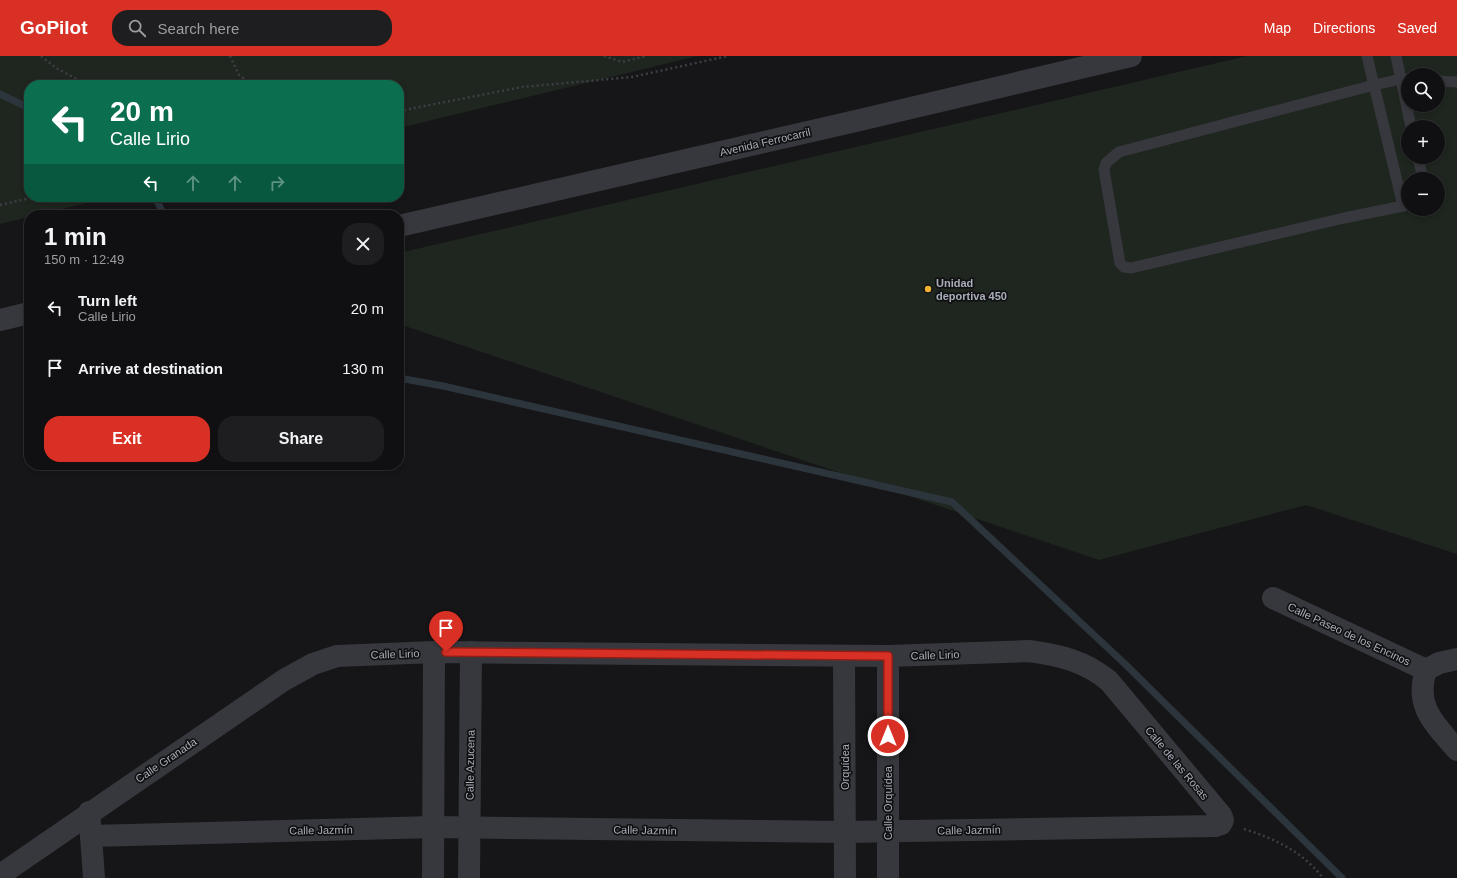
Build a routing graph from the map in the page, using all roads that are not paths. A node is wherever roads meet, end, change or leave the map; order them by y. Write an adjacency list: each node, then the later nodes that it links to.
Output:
1 (1130, 56): 11 (street, Avenida Ferrocarril)
2 (1367, 56): 8 (lane)
3 (1396, 56): 4 (lane)
4 (1401, 70)
5 (1401, 80): 8 (lane)
6 (1445, 81): 7 (lane)
7 (1457, 82)
8 (1374, 85): 9 (lane); 10 (lane)
9 (1401, 190)
10 (1401, 207)
11 (404, 225)
12 (24, 314): 13 (street)
13 (0, 320)
14 (1273, 598): 22 (street, Calle Paseo de los Encinos)
15 (1029, 651): 20 (street, Calle Lirio); 25 (street, Calle de las Rosas)
16 (434, 652): 17 (street, Calle Lirio); 18 (street, Calle Lirio); 26 (street)
17 (471, 652): 19 (street, Calle Lirio); 27 (street, Calle Azucena)
18 (337, 656): 24 (street, Calle Granada)
19 (844, 656): 20 (street, Calle Lirio); 29 (street, Orquídea)
20 (888, 656): 28 (street, Calle Orquídea)
21 (1457, 659): 22 (street)
22 (1426, 670): 23 (street)
23 (1457, 750)
24 (89, 812): 30 (street); 31 (street, Calle Granada)
25 (1222, 822): 28 (street, Calle Jazmín)
26 (434, 827): 27 (street, Calle Jazmín); 30 (street, Calle Jazmín); 33 (street)
27 (470, 828): 29 (street, Calle Jazmín); 34 (street, Calle Azucena)
28 (888, 831): 29 (street, Calle Jazmín); 36 (street, Calle Orquídea)
29 (845, 832): 35 (street, Orquídea)
30 (91, 836): 32 (street)
31 (0, 874)
32 (94, 878)
33 (433, 878)
34 (469, 878)
35 (845, 878)
36 (888, 878)

